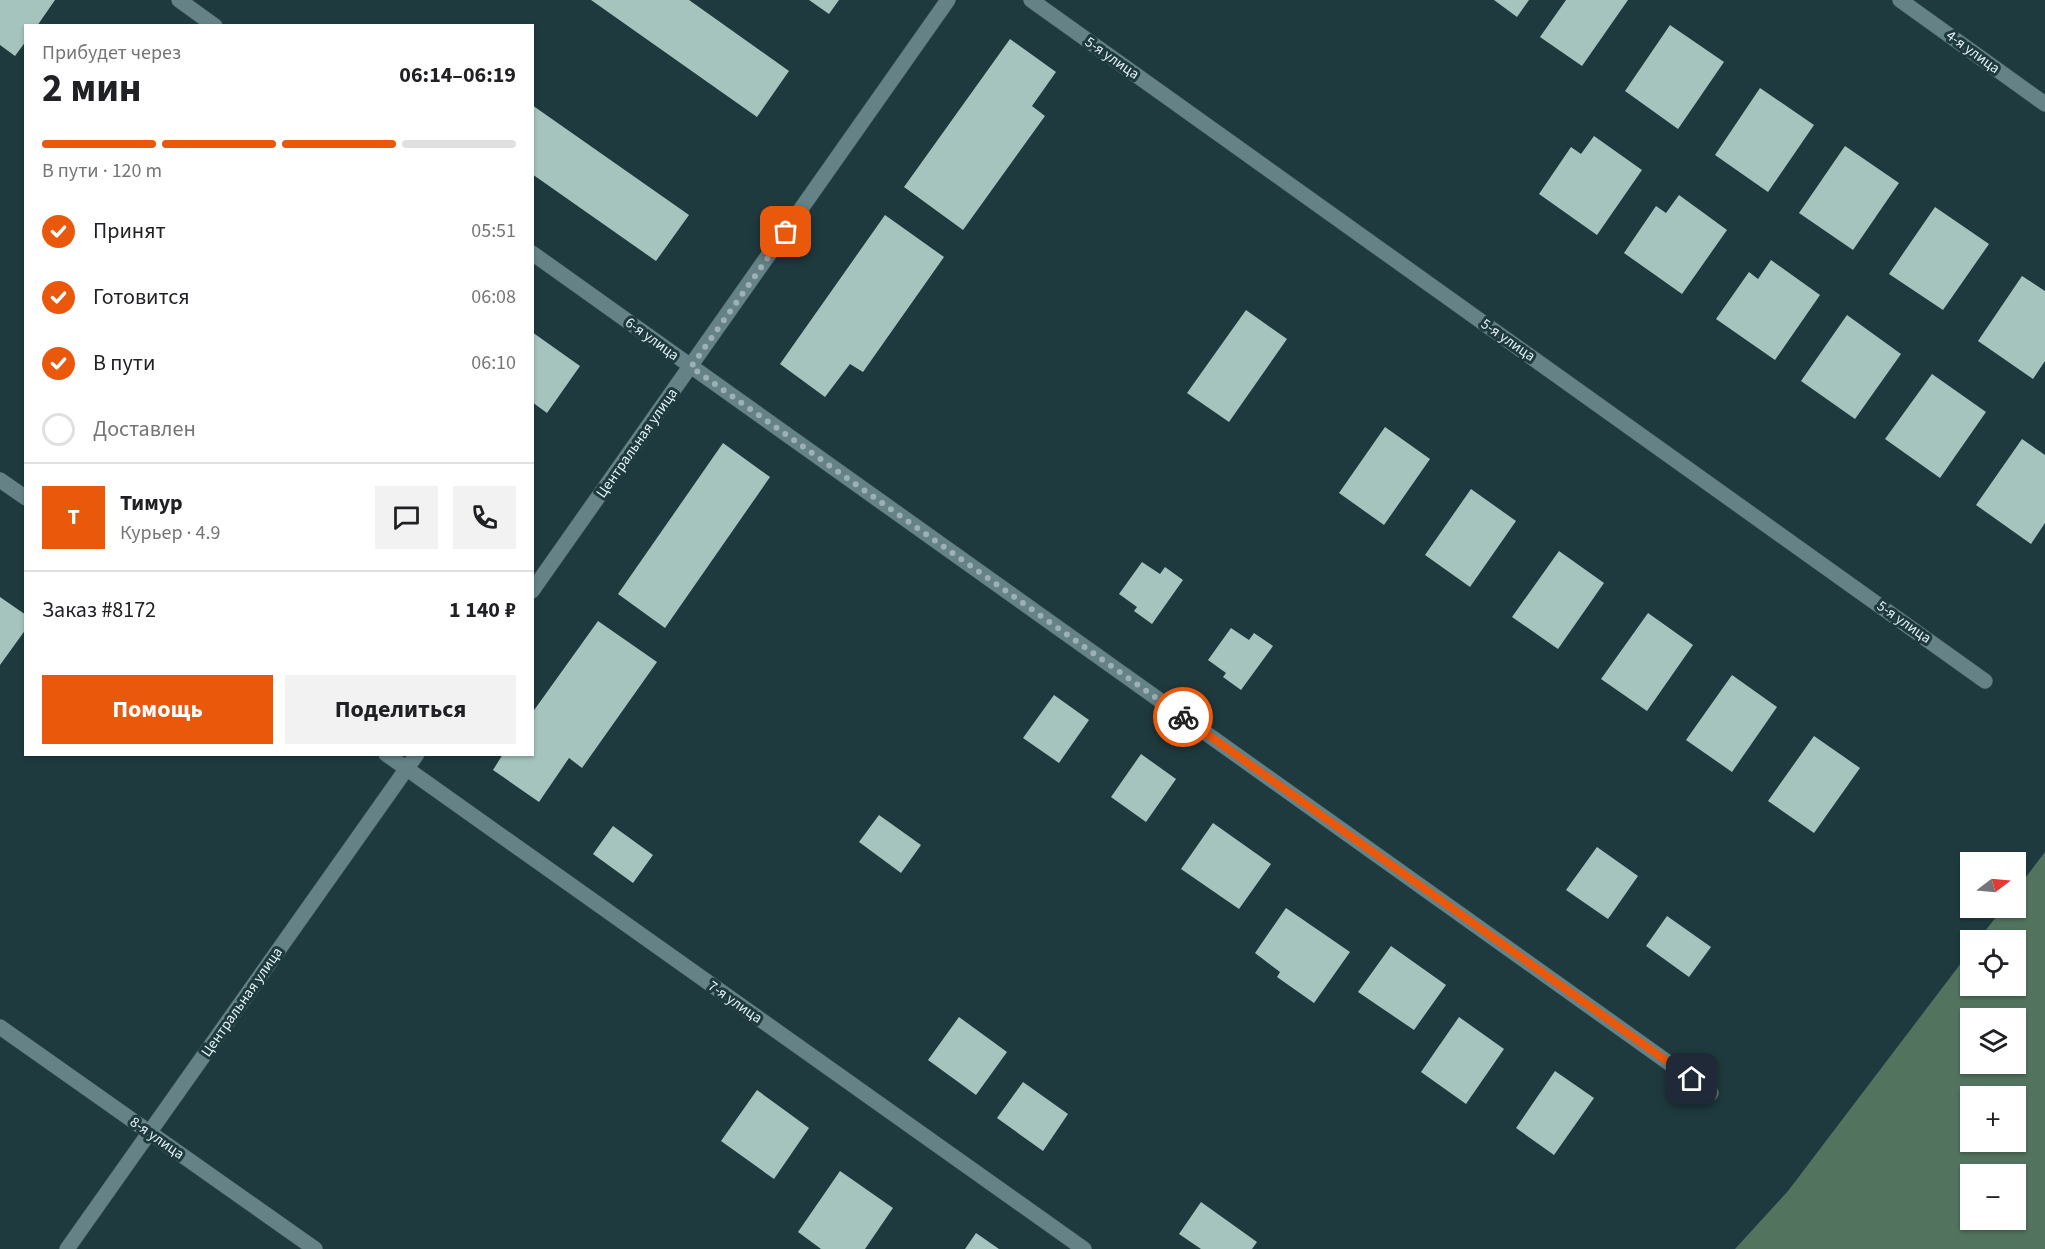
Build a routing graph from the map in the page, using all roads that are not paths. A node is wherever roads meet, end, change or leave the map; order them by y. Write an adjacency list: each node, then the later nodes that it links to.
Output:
1 (179, 0): 5 (street)
2 (948, 0): 8 (street, Центральная улица)
3 (1031, 0): 12 (street, 5-я улица)
4 (1900, 0): 6 (street, 4-я улица)
5 (212, 24)
6 (2045, 104)
7 (534, 254): 8 (street, 6-я улица)
8 (691, 367): 11 (street, Центральная улица); 17 (street, 6-я улица)
9 (0, 480): 10 (street)
10 (24, 497)
11 (534, 588)
12 (1985, 681)
13 (389, 756): 15 (street, 7-я улица)
14 (416, 756): 15 (street, Центральная улица)
15 (406, 769): 18 (street, Центральная улица); 21 (street, 7-я улица)
16 (0, 1027): 18 (street, 8-я улица)
17 (1711, 1093)
18 (149, 1133): 19 (street, Центральная улица); 20 (street, 8-я улица)
19 (67, 1249)
20 (315, 1249)
21 (1084, 1249)

